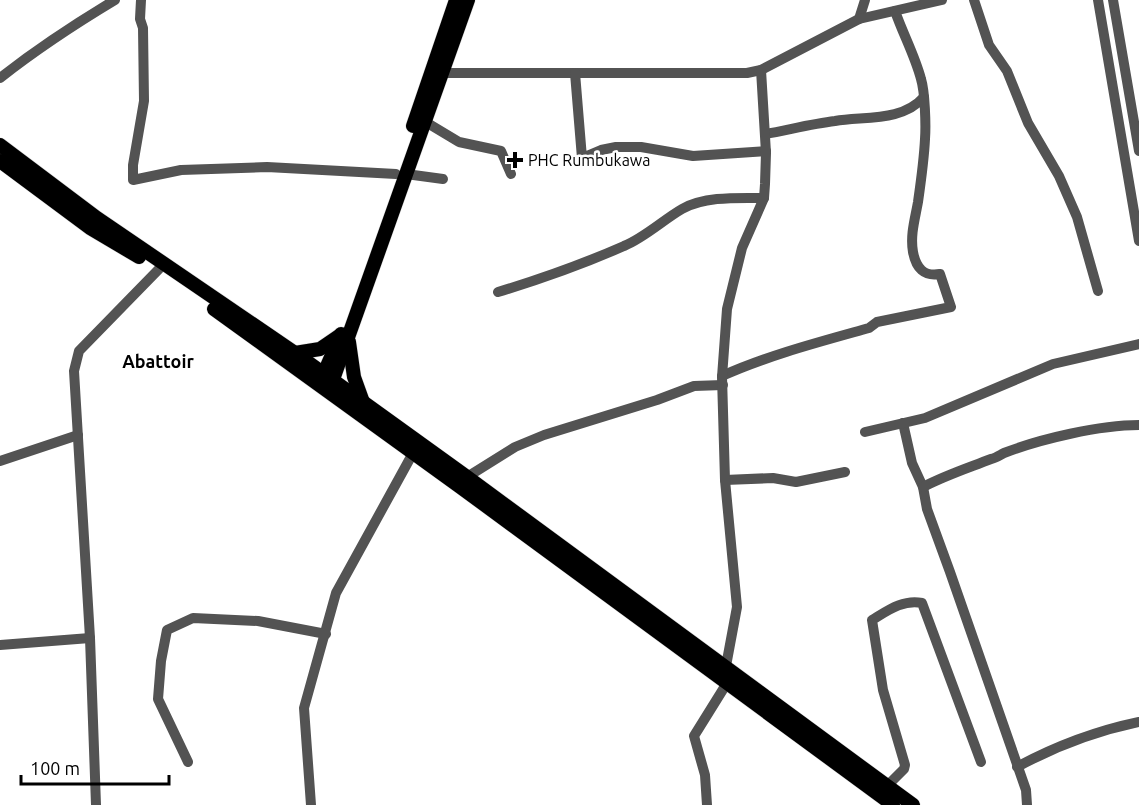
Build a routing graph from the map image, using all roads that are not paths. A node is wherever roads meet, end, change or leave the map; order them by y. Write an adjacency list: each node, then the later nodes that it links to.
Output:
1 (116, 0): 15 (street)
2 (141, 0): 23 (street)
3 (456, 0): 23 (main road)
4 (468, 0): 13 (main road)
5 (865, 0): 11 (street)
6 (942, 0): 10 (street)
7 (974, 0): 29 (street)
8 (1098, 0): 27 (street)
9 (1113, 0): 21 (street)
10 (895, 11): 11 (street); 16 (street)
11 (859, 19): 12 (street)
12 (761, 70): 14 (street); 18 (street)
13 (442, 73): 14 (street); 17 (main road)
14 (574, 73): 20 (street)
15 (0, 78)
16 (924, 97): 18 (street); 34 (street)
17 (424, 121): 23 (main road); 24 (street)
18 (765, 134): 20 (street)
19 (0, 145): 33 (main road)
20 (766, 151): 26 (street)
21 (1139, 151)
22 (0, 161): 28 (main road)
23 (401, 174): 25 (street); 31 (main road)
24 (511, 174)
25 (443, 179)
26 (764, 198): 30 (street); 34 (street)
27 (1139, 241)
28 (159, 269): 35 (main road); 40 (street)
29 (1098, 291)
30 (498, 292)
31 (345, 336): 33 (main road); 35 (main road); 36 (main road)
32 (1139, 344): 37 (street)
33 (295, 353): 35 (main road)
34 (723, 381): 44 (street); 45 (street)
35 (326, 383): 36 (main road); 41 (main road)
36 (364, 404): 44 (main road)
37 (903, 423): 39 (street); 46 (street)
38 (1139, 425): 46 (street)
39 (865, 432)
40 (78, 435): 42 (street); 48 (street)
41 (413, 453): 47 (street); 51 (main road)
42 (0, 461)
43 (845, 472): 45 (street)
44 (467, 477): 50 (main road)
45 (725, 480): 50 (street)
46 (923, 487): 55 (street)
47 (326, 633): 53 (street); 58 (street)
48 (90, 638): 49 (street); 57 (street)
49 (0, 645)
50 (726, 666): 56 (main road)
51 (727, 683): 59 (street); 60 (main road)
52 (1139, 722): 55 (street)
53 (188, 762)
54 (981, 762): 56 (street)
55 (1017, 766): 62 (street)
56 (886, 786): 61 (main road)
57 (96, 805)
58 (311, 805)
59 (707, 805)
60 (893, 805)
61 (913, 805)
62 (1027, 805)

